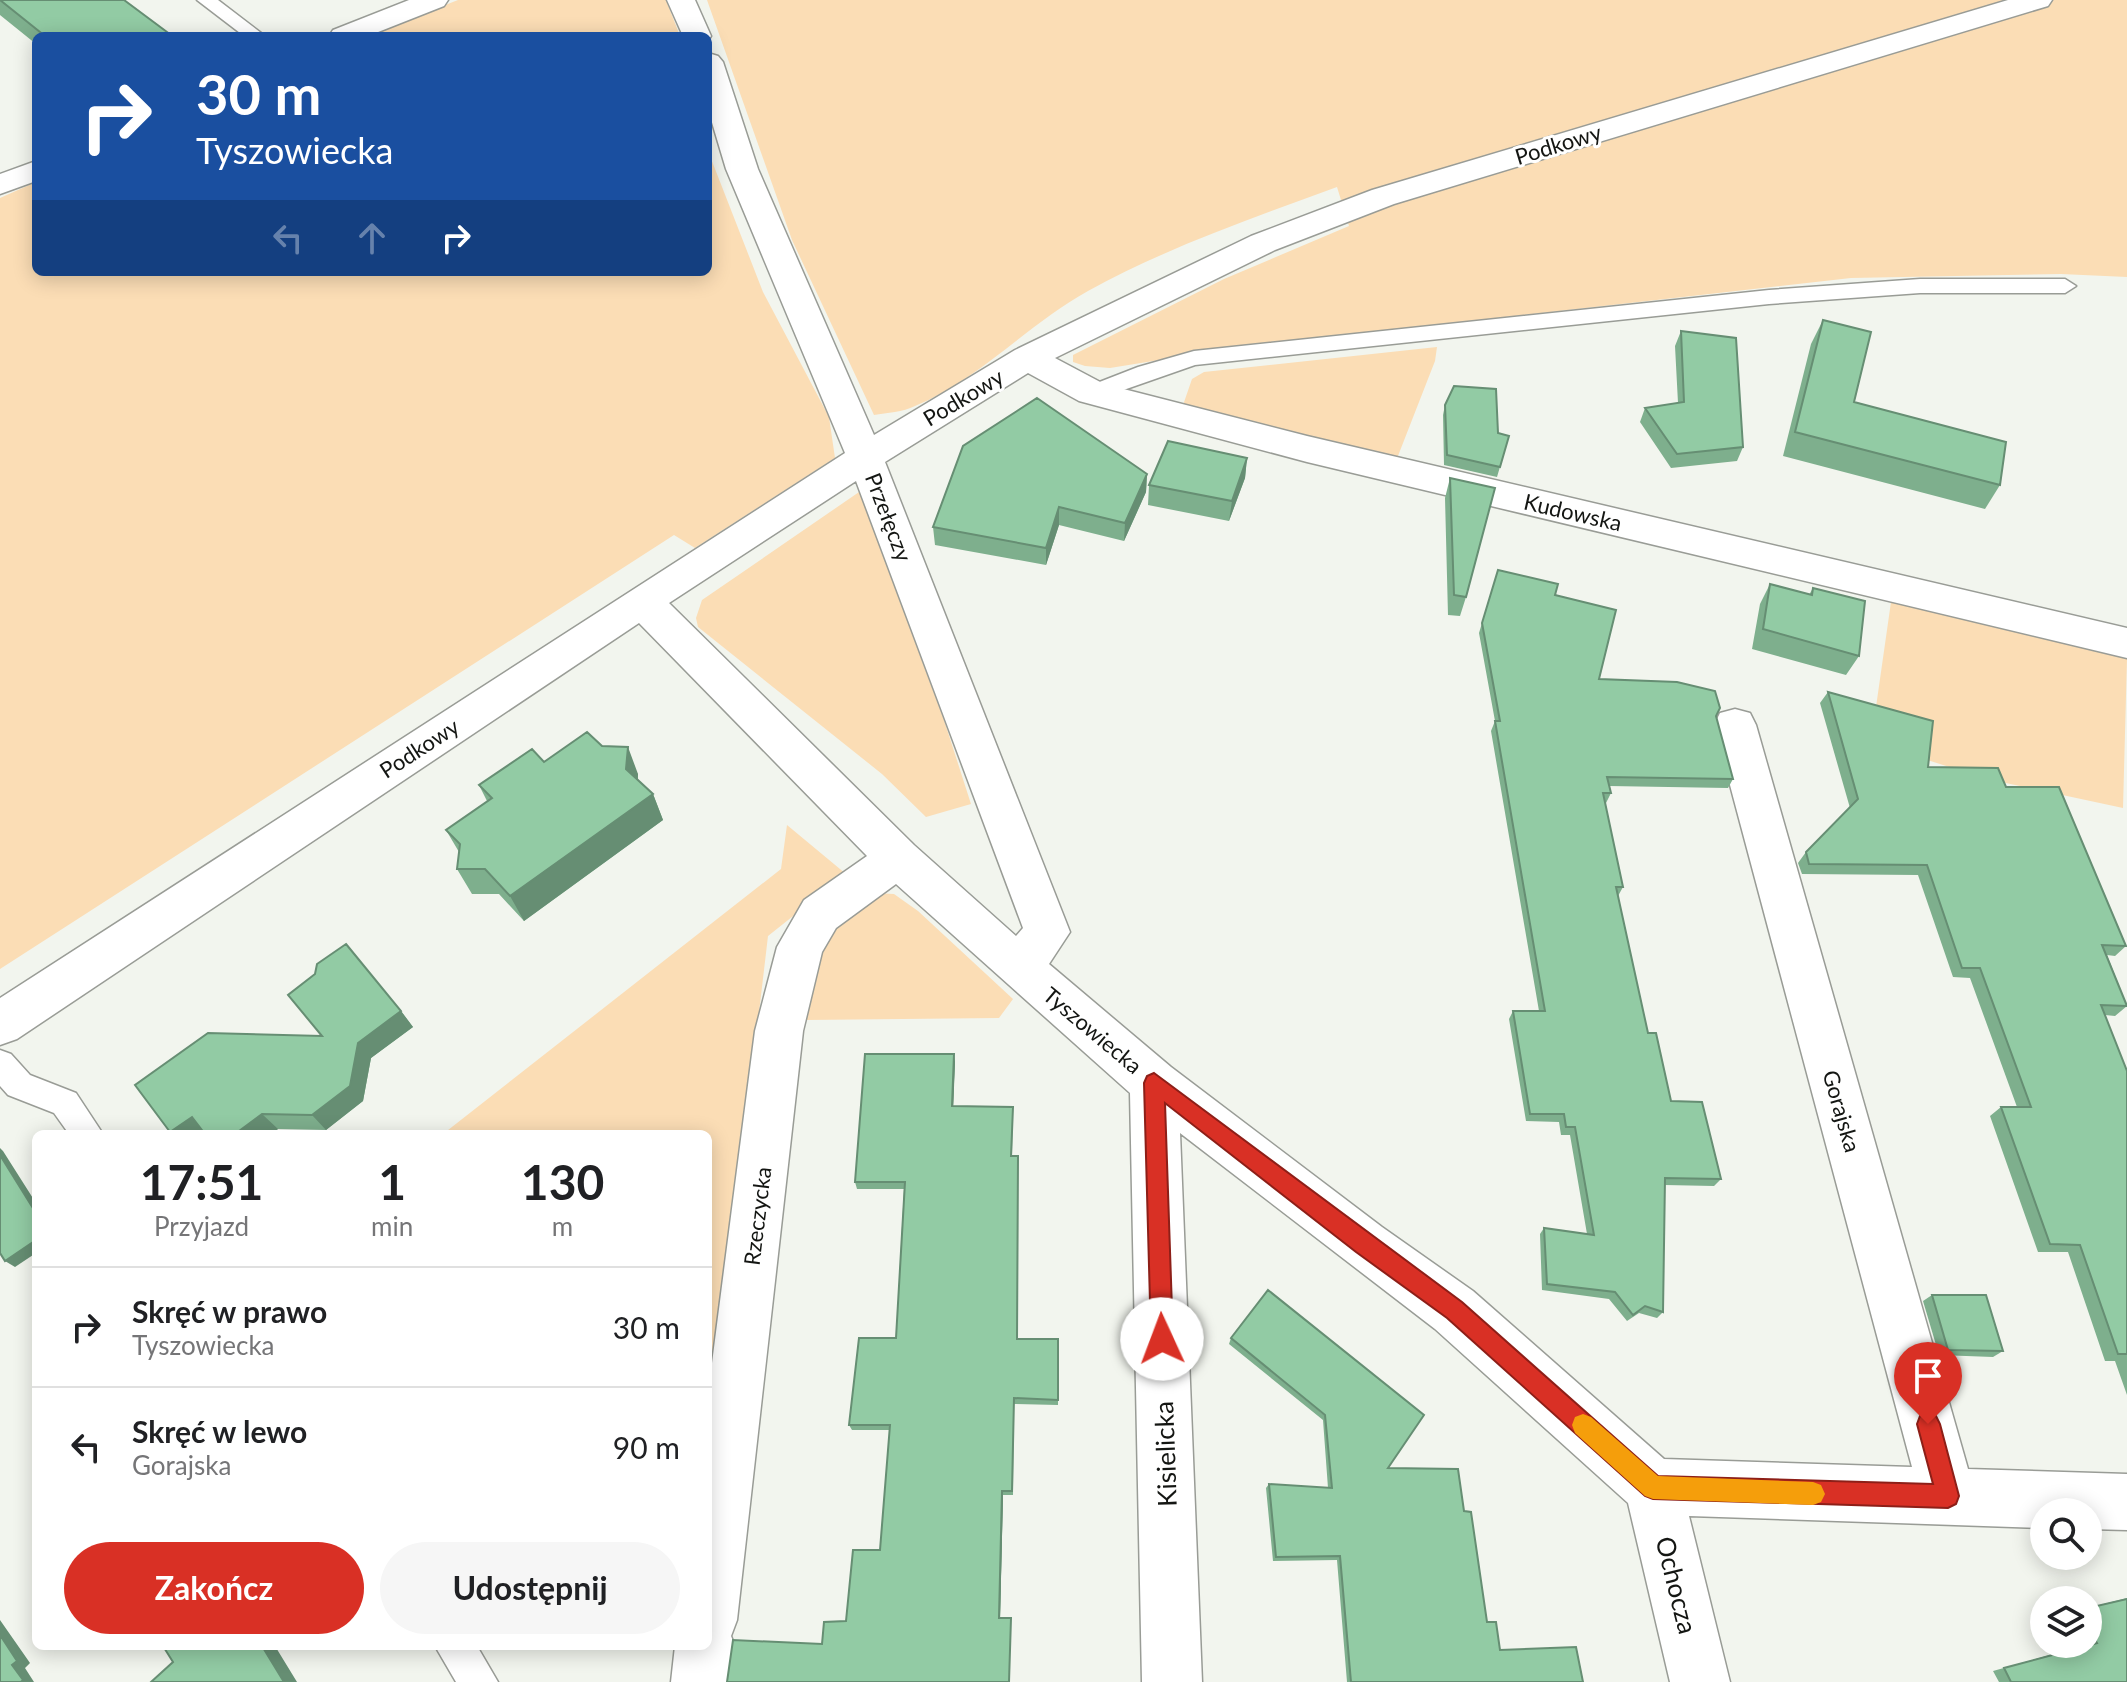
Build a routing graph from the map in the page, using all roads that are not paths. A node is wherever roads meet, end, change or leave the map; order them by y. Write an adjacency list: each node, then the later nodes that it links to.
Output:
1 (206, 0): 5 (lane)
2 (434, 0): 6 (street)
3 (681, 0): 7 (street)
4 (2038, 0): 12 (street, Podkowy)
5 (250, 32)
6 (353, 32)
7 (695, 32)
8 (712, 75): 14 (street, Przełęczy)
9 (32, 172): 10 (street)
10 (0, 185)
11 (2065, 286): 13 (lane)
12 (1027, 358): 13 (street, Kudowska); 14 (street, Podkowy)
13 (1092, 393): 16 (street, Kudowska)
14 (865, 457): 15 (street, Podkowy); 19 (street, Przełęczy)
15 (642, 601): 18 (street, Tyszowiecka); 20 (street, Podkowy)
16 (2127, 643)
17 (1735, 725): 25 (street, Gorajska)
18 (898, 858): 19 (street, Tyszowiecka); 27 (street, Rzeczycka)
19 (1019, 967): 22 (street, Tyszowiecka)
20 (0, 1024)
21 (0, 1064): 23 (lane)
22 (1154, 1083): 24 (street, Tyszowiecka); 32 (street, Kisielicka)
23 (84, 1130)
24 (1653, 1487): 25 (street); 33 (street, Ochocza)
25 (1948, 1496): 26 (street)
26 (2127, 1502)
27 (712, 1587)
28 (457, 1650): 30 (lane)
29 (705, 1650): 31 (street)
30 (479, 1682)
31 (701, 1682)
32 (1172, 1682)
33 (1700, 1682)

